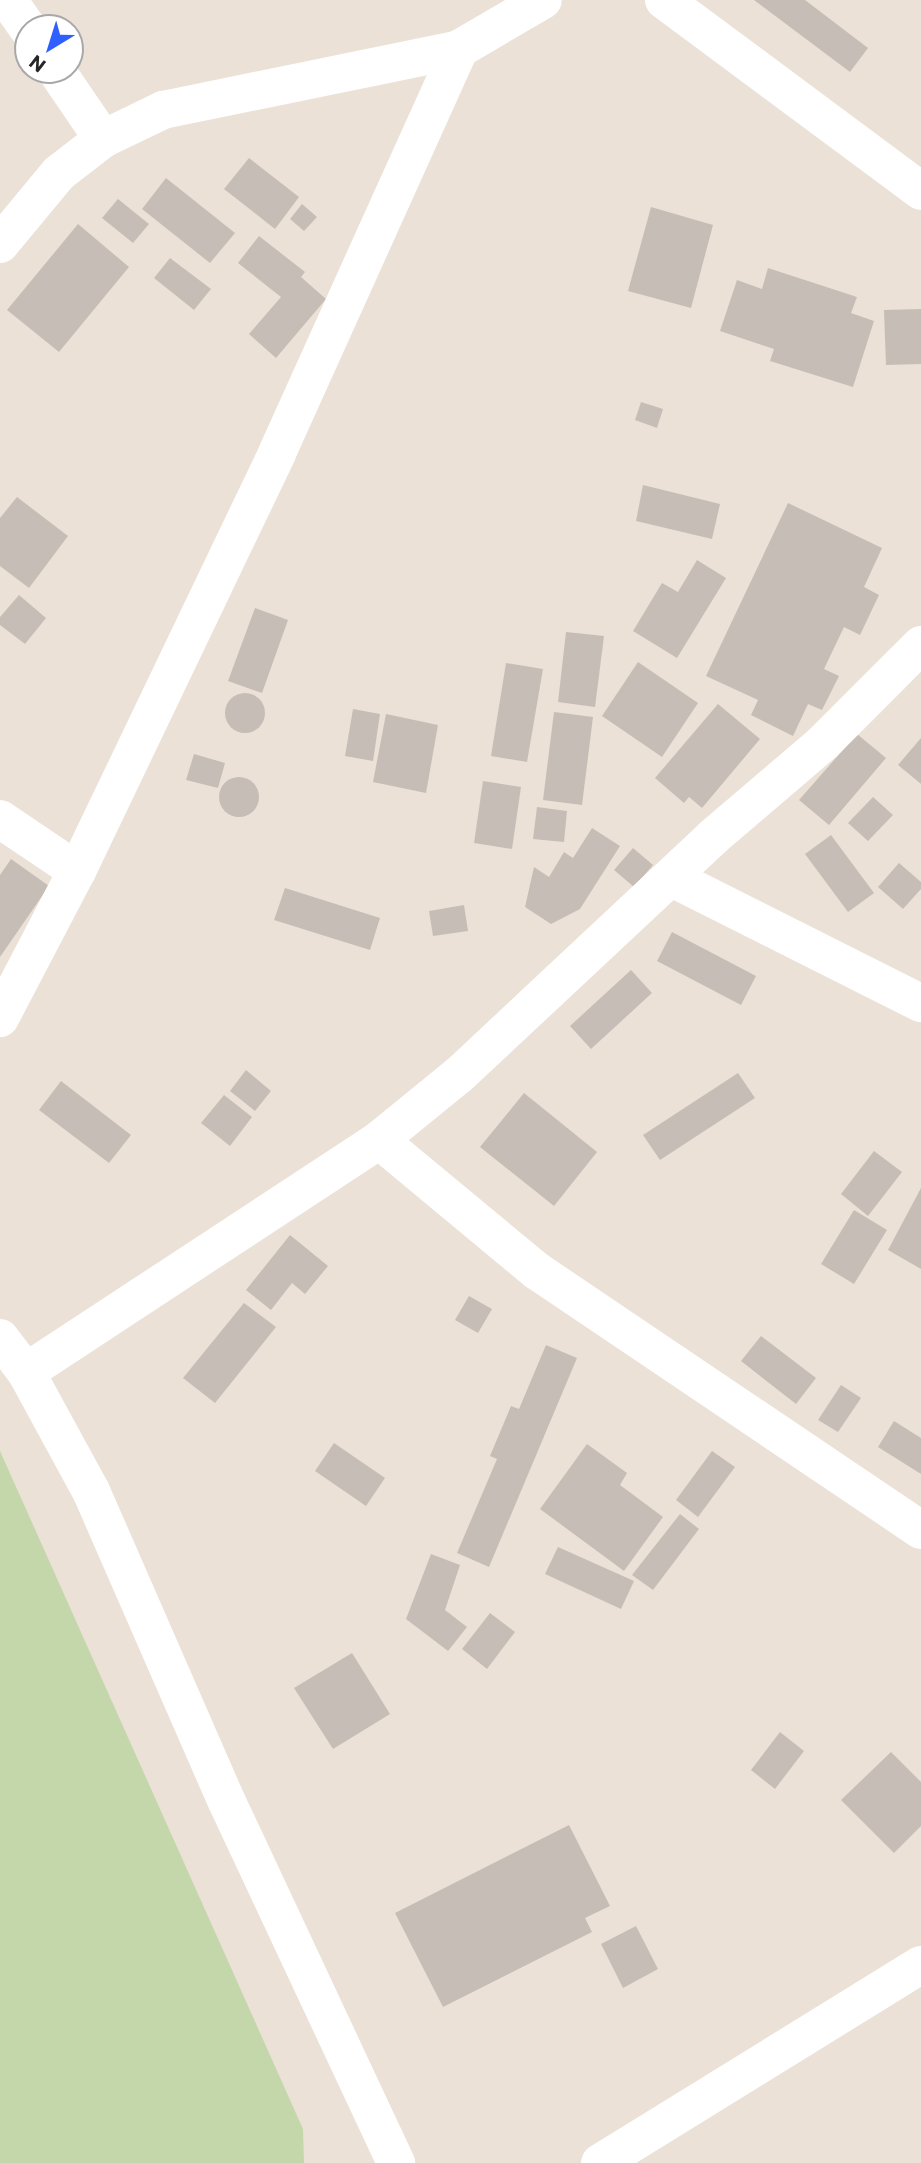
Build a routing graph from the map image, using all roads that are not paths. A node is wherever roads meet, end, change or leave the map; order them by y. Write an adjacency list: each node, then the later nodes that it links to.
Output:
1 (543, 0): 3 (street)
2 (664, 0): 6 (street)
3 (459, 49): 5 (street); 10 (street)
4 (66, 84): 5 (street)
5 (103, 139): 7 (street)
6 (921, 191)
7 (0, 244)
8 (921, 645): 11 (street)
9 (0, 819): 10 (street)
10 (77, 871): 13 (street)
11 (672, 878): 12 (street); 14 (street)
12 (921, 1003)
13 (0, 1018)
14 (379, 1140): 16 (street); 17 (street)
15 (0, 1338): 16 (street)
16 (26, 1372): 19 (street)
17 (921, 1530)
18 (921, 1965): 20 (street)
19 (396, 2163)
20 (600, 2163)

